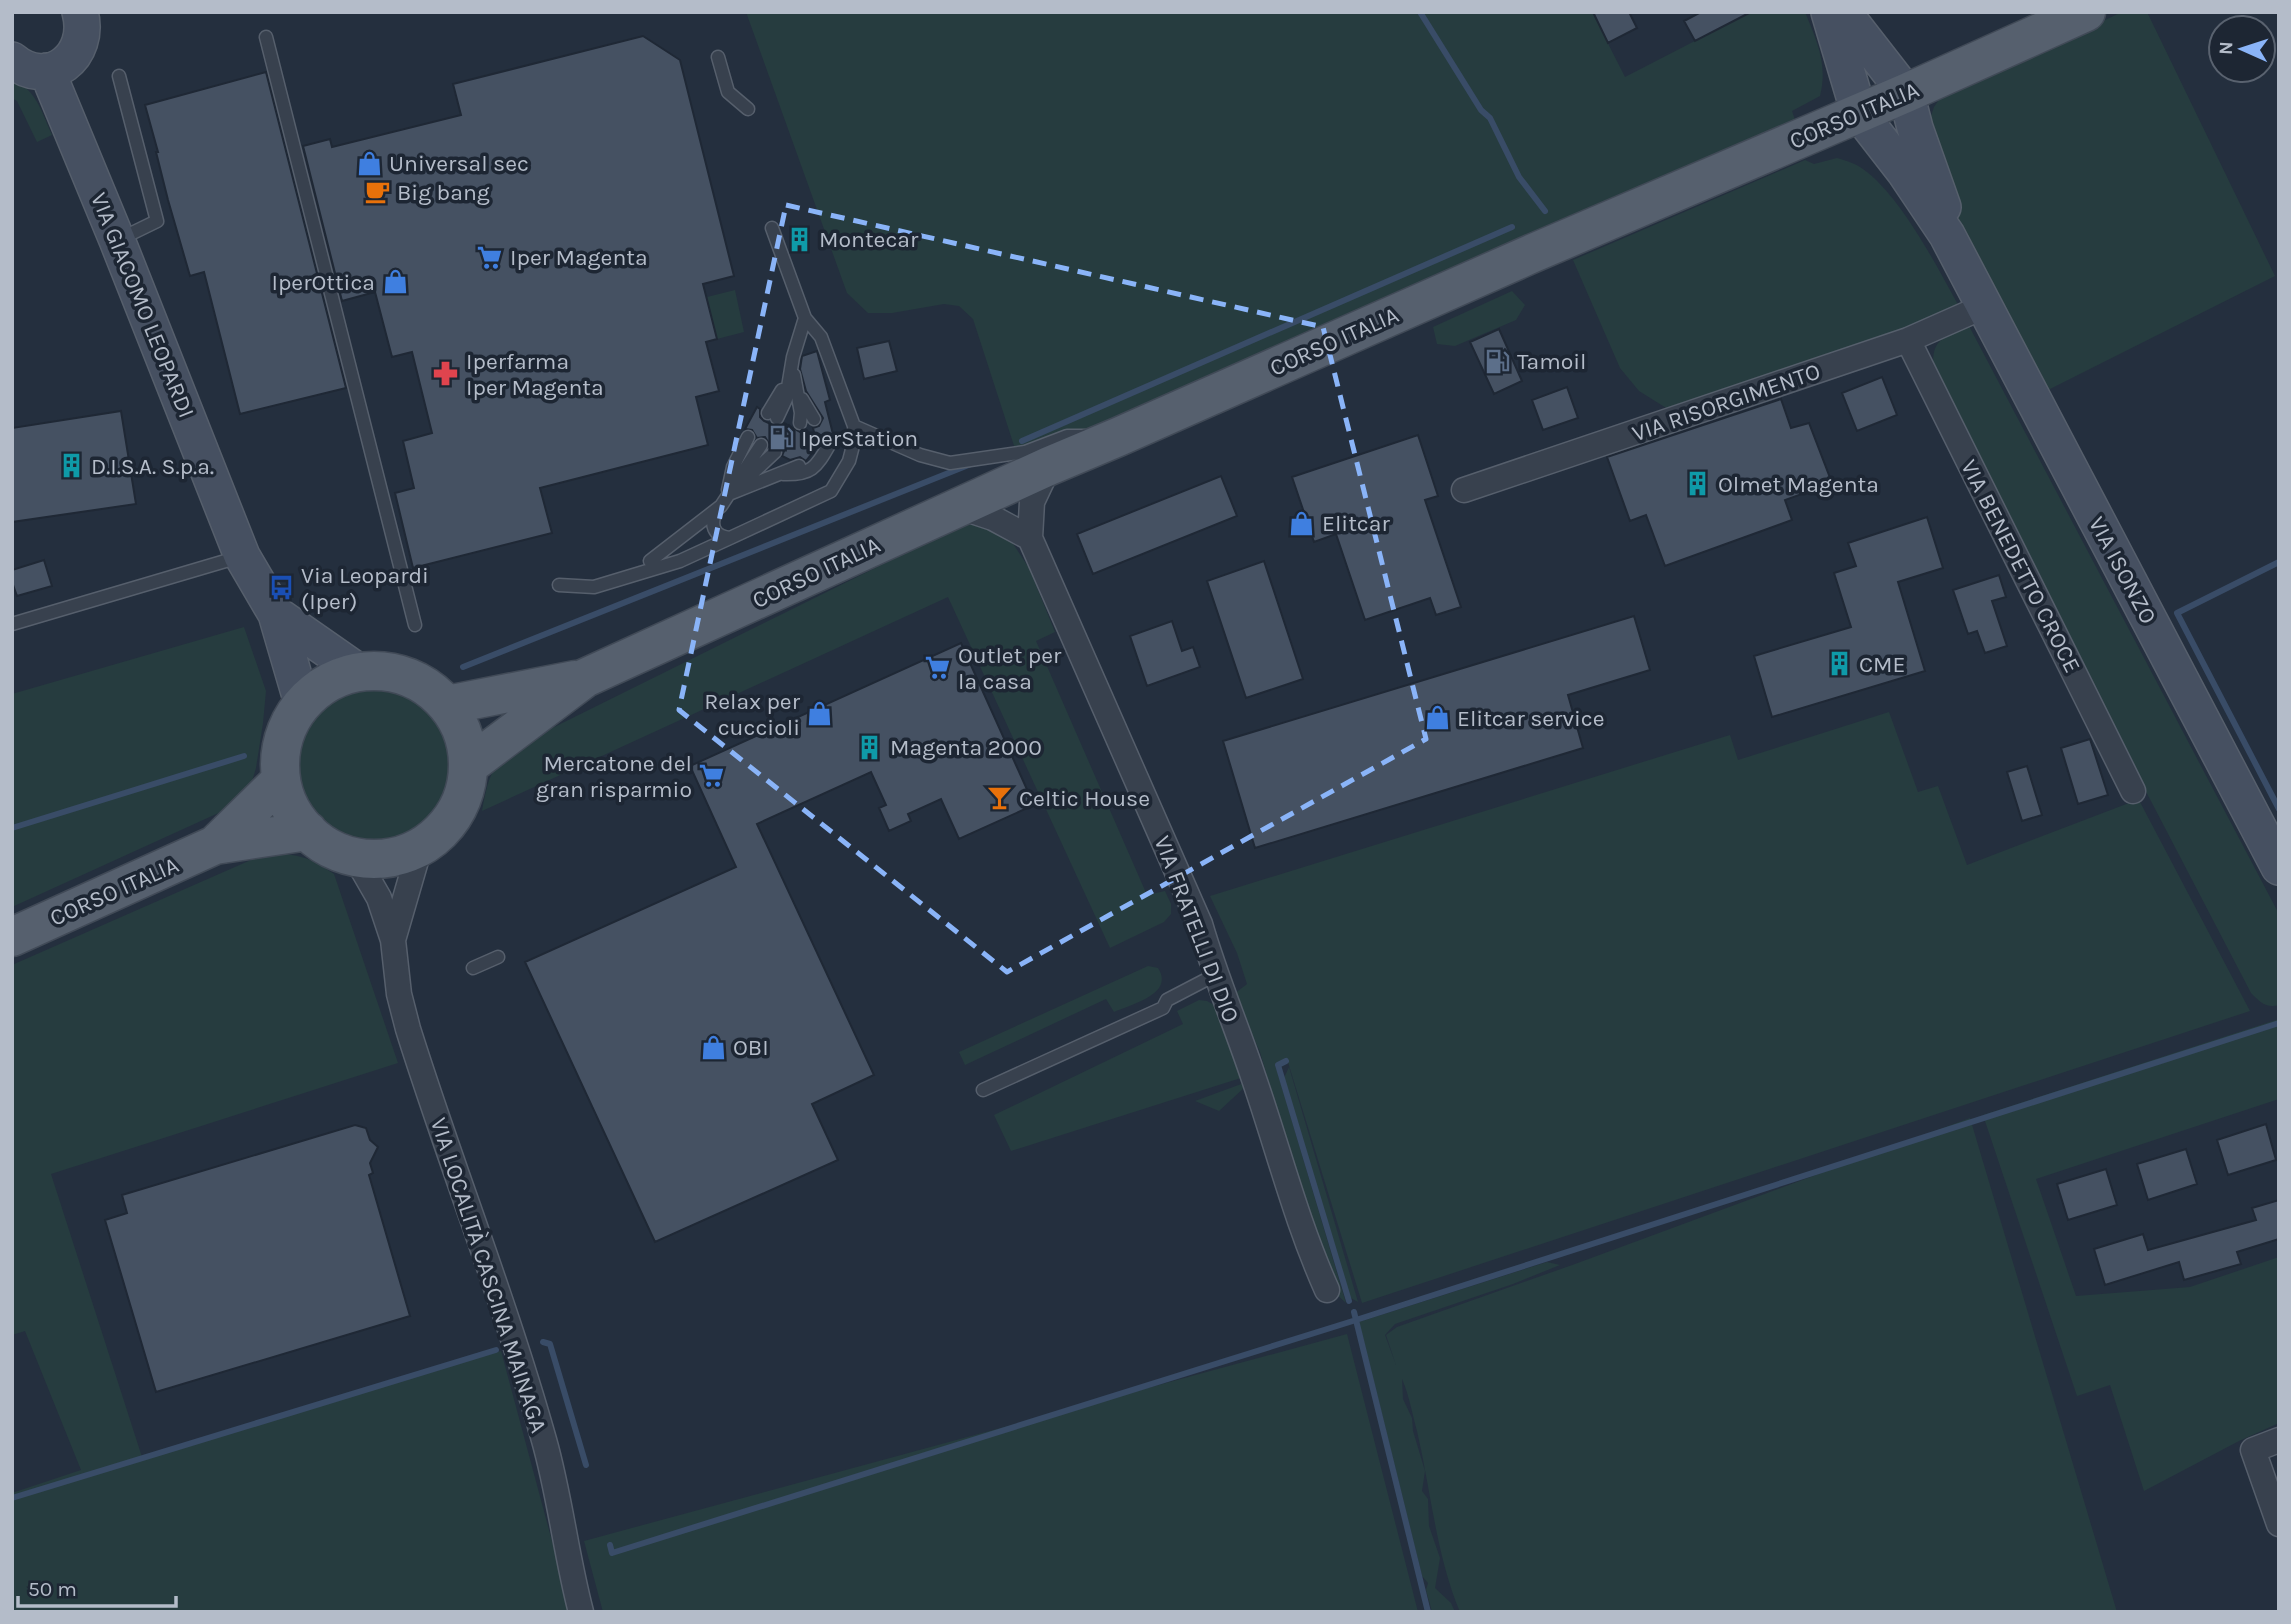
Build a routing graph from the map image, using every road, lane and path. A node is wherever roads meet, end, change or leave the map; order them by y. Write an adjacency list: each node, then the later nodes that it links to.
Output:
1 (80, 12): 8 (street)
2 (1829, 12): 12 (street)
3 (1843, 12): 10 (street)
4 (2086, 12): 10 (main road, CORSO ITALIA)
5 (266, 37): 37 (lane)
6 (718, 57): 11 (lane)
7 (12, 60): 8 (street)
8 (47, 71): 14 (street, VIA GIACOMO LEOPARDI)
9 (119, 76): 14 (lane)
10 (1906, 93): 12 (main road, CORSO ITALIA); 15 (street, VIA ISONZO)
11 (748, 109)
12 (1859, 113): 15 (street, VIA ISONZO); 21 (main road, CORSO ITALIA)
13 (772, 228): 17 (lane)
14 (117, 240): 32 (street, VIA GIACOMO LEOPARDI)
15 (1967, 273): 16 (street, VIA ISONZO)
16 (1985, 306): 18 (street, VIA RISORGIMENTO); 49 (street, VIA ISONZO)
17 (805, 318): 19 (lane); 20 (lane)
18 (1908, 340): 26 (street, VIA RISORGIMENTO); 44 (street, VIA BENEDETTO CROCE)
19 (793, 379): 19 (lane); 19 (lane)
20 (854, 426): 21 (lane); 30 (lane)
21 (1118, 437): 24 (main road, CORSO ITALIA)
22 (754, 441): 27 (lane)
23 (829, 445): 25 (lane)
24 (1049, 466): 28 (main road, CORSO ITALIA); 31 (street, VIA FRATELLI DI DIO)
25 (779, 474): 27 (lane); 27 (lane)
26 (1464, 491)
27 (728, 494): 29 (lane)
28 (960, 507): 31 (street); 39 (main road, CORSO ITALIA)
29 (718, 508): 30 (lane); 33 (lane)
30 (730, 538): 34 (lane)
31 (1030, 538): 54 (street, VIA FRATELLI DI DIO)
32 (242, 556): 35 (street, VIA GIACOMO LEOPARDI); 36 (lane)
33 (650, 561)
34 (559, 585)
35 (276, 614): 38 (street, VIA GIACOMO LEOPARDI); 40 (street, VIA GIACOMO LEOPARDI)
36 (12, 624)
37 (415, 625)
38 (359, 672): 40 (main road); 41 (main road)
39 (585, 678): 41 (main road, CORSO ITALIA); 42 (main road, CORSO ITALIA)
40 (302, 703): 43 (main road)
41 (447, 705): 42 (main road)
42 (468, 766): 47 (main road)
43 (281, 780): 45 (main road); 46 (main road, CORSO ITALIA)
44 (2133, 791)
45 (307, 831): 46 (main road, CORSO ITALIA); 48 (main road)
46 (215, 845): 50 (main road, CORSO ITALIA)
47 (420, 847): 48 (main road); 51 (street, VIA LOCALITÀ CASCINA MAINAGA)
48 (356, 858): 51 (street, VIA LOCALITÀ CASCINA MAINAGA)
49 (2279, 867)
50 (12, 937)
51 (393, 940): 59 (street, VIA LOCALITÀ CASCINA MAINAGA)
52 (498, 957): 53 (lane)
53 (473, 968)
54 (1215, 975): 55 (lane); 56 (street, VIA FRATELLI DI DIO)
55 (983, 1090)
56 (1327, 1290)
57 (2279, 1440): 58 (street)
58 (2279, 1524)
59 (581, 1612)

